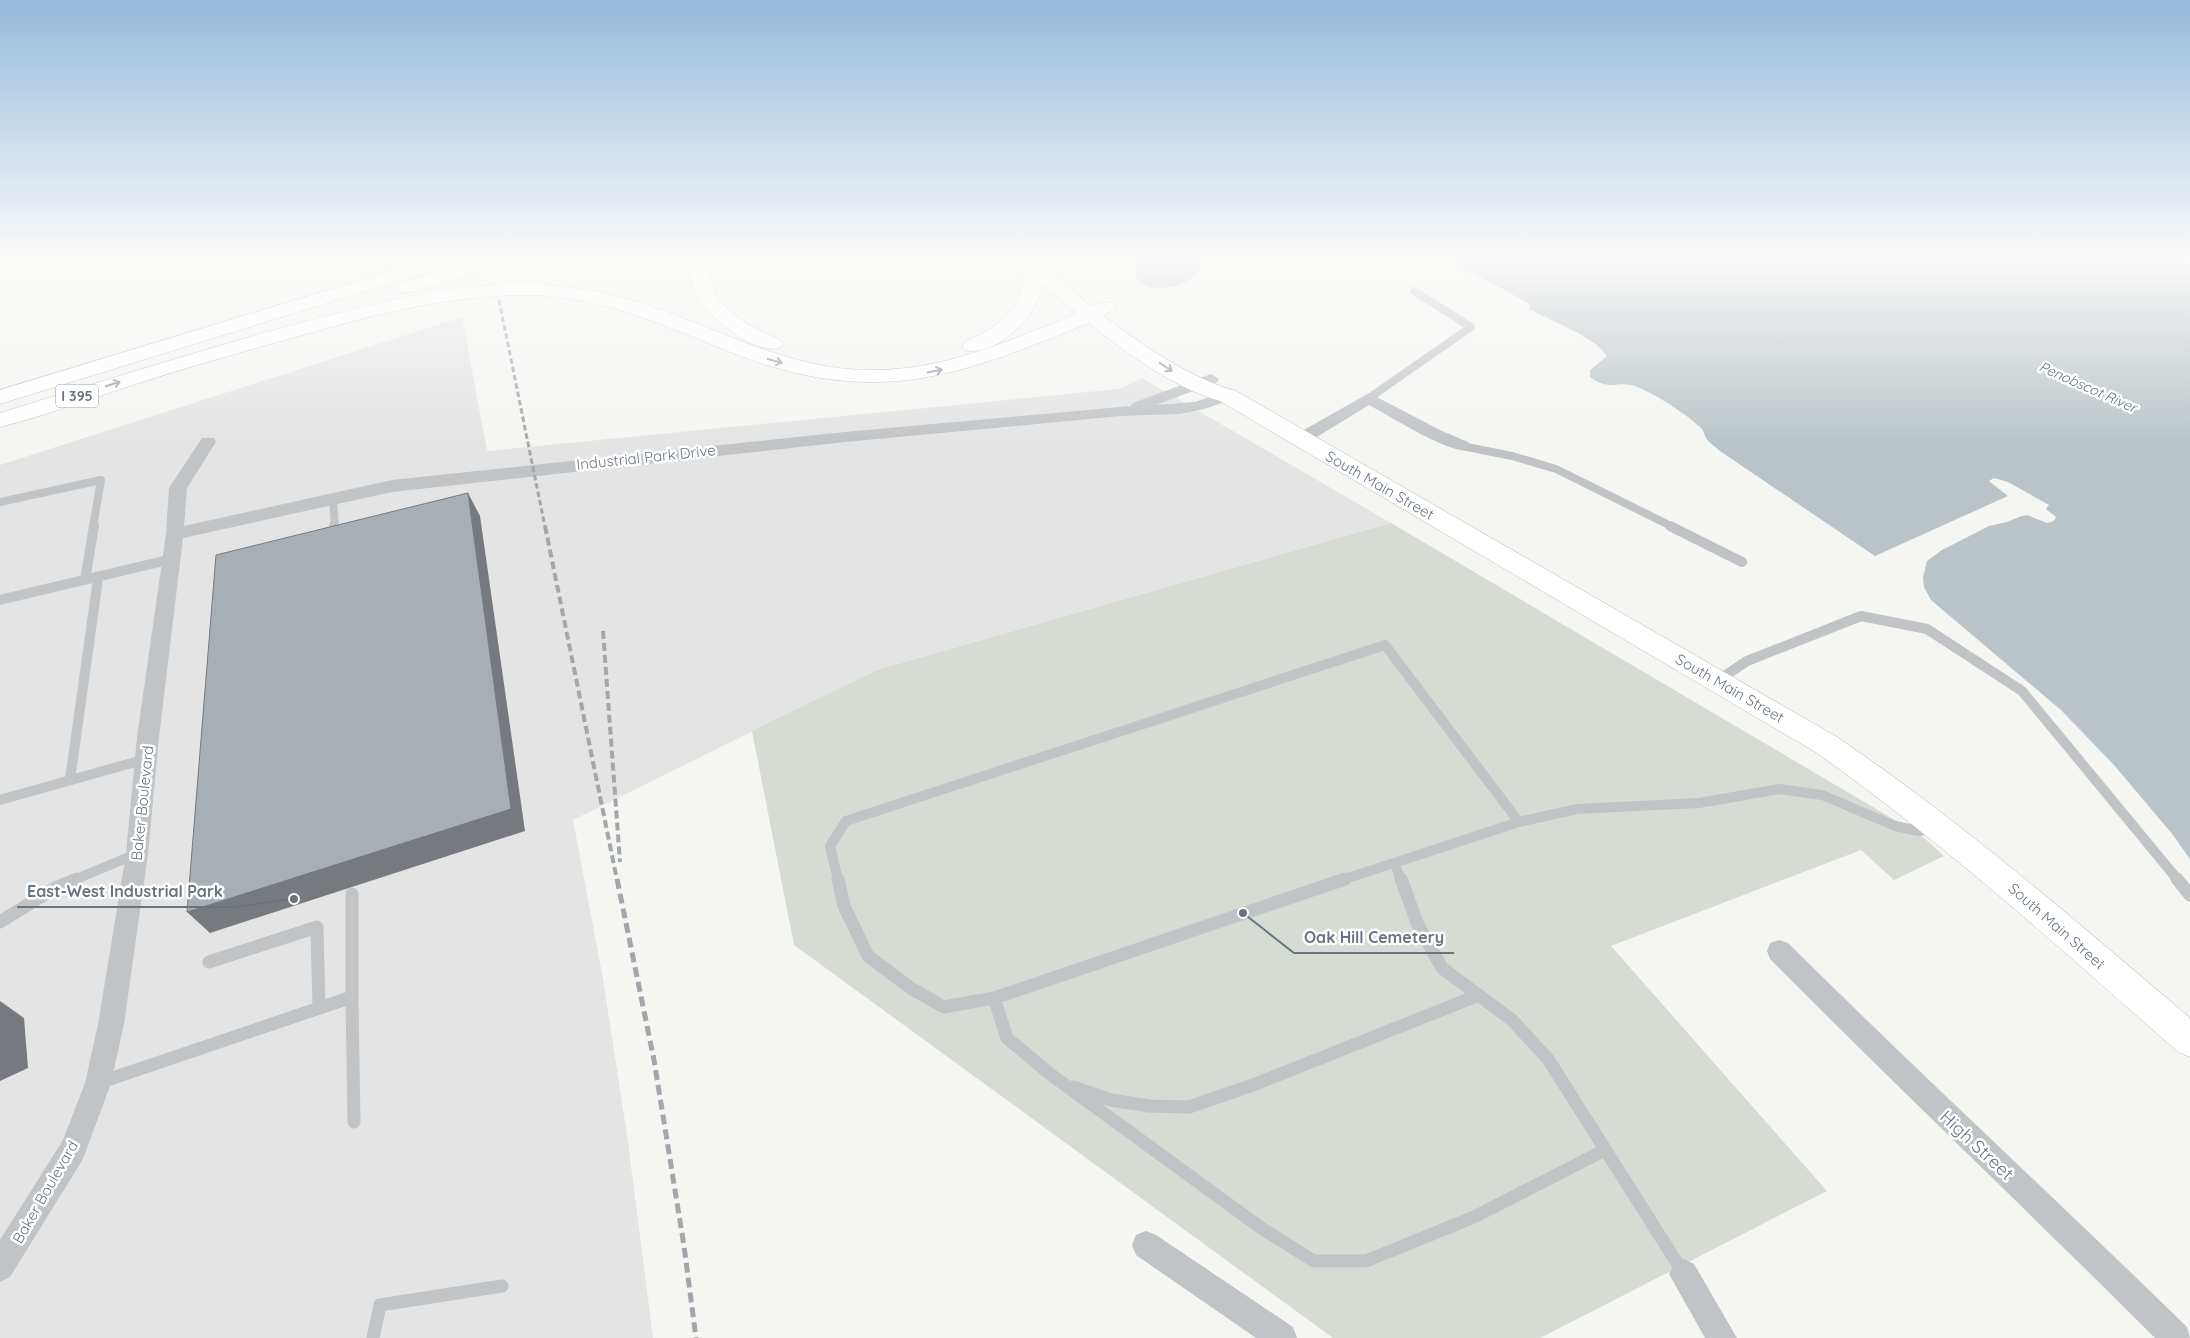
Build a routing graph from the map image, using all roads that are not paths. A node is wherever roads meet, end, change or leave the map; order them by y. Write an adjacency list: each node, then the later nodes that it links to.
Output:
1 (216, 318): 15 (main road)
2 (256, 318): 16 (main road, I 395)
3 (314, 318): 13 (main road, I 395)
4 (343, 318): 13 (main road, one-way to 4)
5 (663, 318): 9 (main road, one-way to 9)
6 (729, 318): 12 (main road)
7 (1014, 318): 12 (main road)
8 (1061, 318): 12 (main road)
9 (1071, 318)
10 (1107, 318): 14 (main road, South Main Street)
11 (1457, 318): 17 (lane)
12 (977, 344)
13 (154, 371): 19 (main road, I 395, one-way to 13)
14 (1211, 387): 18 (street, Industrial Park Drive); 18 (street, Industrial Park Drive); 20 (main road, South Main Street)
15 (0, 390)
16 (0, 397)
17 (1368, 398): 20 (street); 22 (street)
18 (1121, 412): 23 (street, Industrial Park Drive)
19 (0, 420)
20 (1301, 439): 32 (main road, South Main Street)
21 (208, 442): 25 (street, Baker Boulevard)
22 (1462, 446): 28 (lane)
23 (333, 499): 25 (street, Industrial Park Drive); 26 (lane)
24 (0, 502): 30 (lane)
25 (175, 534): 27 (street, Baker Boulevard)
26 (347, 540)
27 (172, 559): 29 (lane); 33 (street, Baker Boulevard)
28 (1742, 562)
29 (98, 579): 30 (lane); 34 (lane)
30 (85, 580): 31 (lane)
31 (0, 600)
32 (1717, 681): 37 (main road, South Main Street); 41 (lane)
33 (146, 759): 34 (lane); 38 (street, Baker Boulevard)
34 (70, 780): 35 (lane)
35 (0, 800)
36 (1520, 822): 37 (lane); 39 (lane); 47 (lane)
37 (1939, 826): 49 (main road, South Main Street)
38 (137, 854): 42 (lane); 50 (street, Baker Boulevard)
39 (1395, 864): 45 (lane); 47 (lane)
40 (352, 894): 46 (lane)
41 (2190, 895)
42 (0, 922)
43 (1779, 951): 61 (street, High Street)
44 (209, 962): 48 (lane)
45 (1479, 996): 51 (lane); 53 (lane)
46 (352, 997): 48 (lane); 52 (lane)
47 (994, 998): 51 (lane)
48 (319, 1008): 50 (lane)
49 (2190, 1040)
50 (98, 1083): 55 (street, Baker Boulevard)
51 (1064, 1084): 53 (lane)
52 (354, 1122)
53 (1605, 1150): 56 (lane)
54 (1146, 1245): 59 (street)
55 (0, 1266)
56 (1684, 1274): 60 (street)
57 (502, 1286): 58 (lane)
58 (373, 1338)
59 (1282, 1338)
60 (1722, 1338)
61 (2176, 1338)

